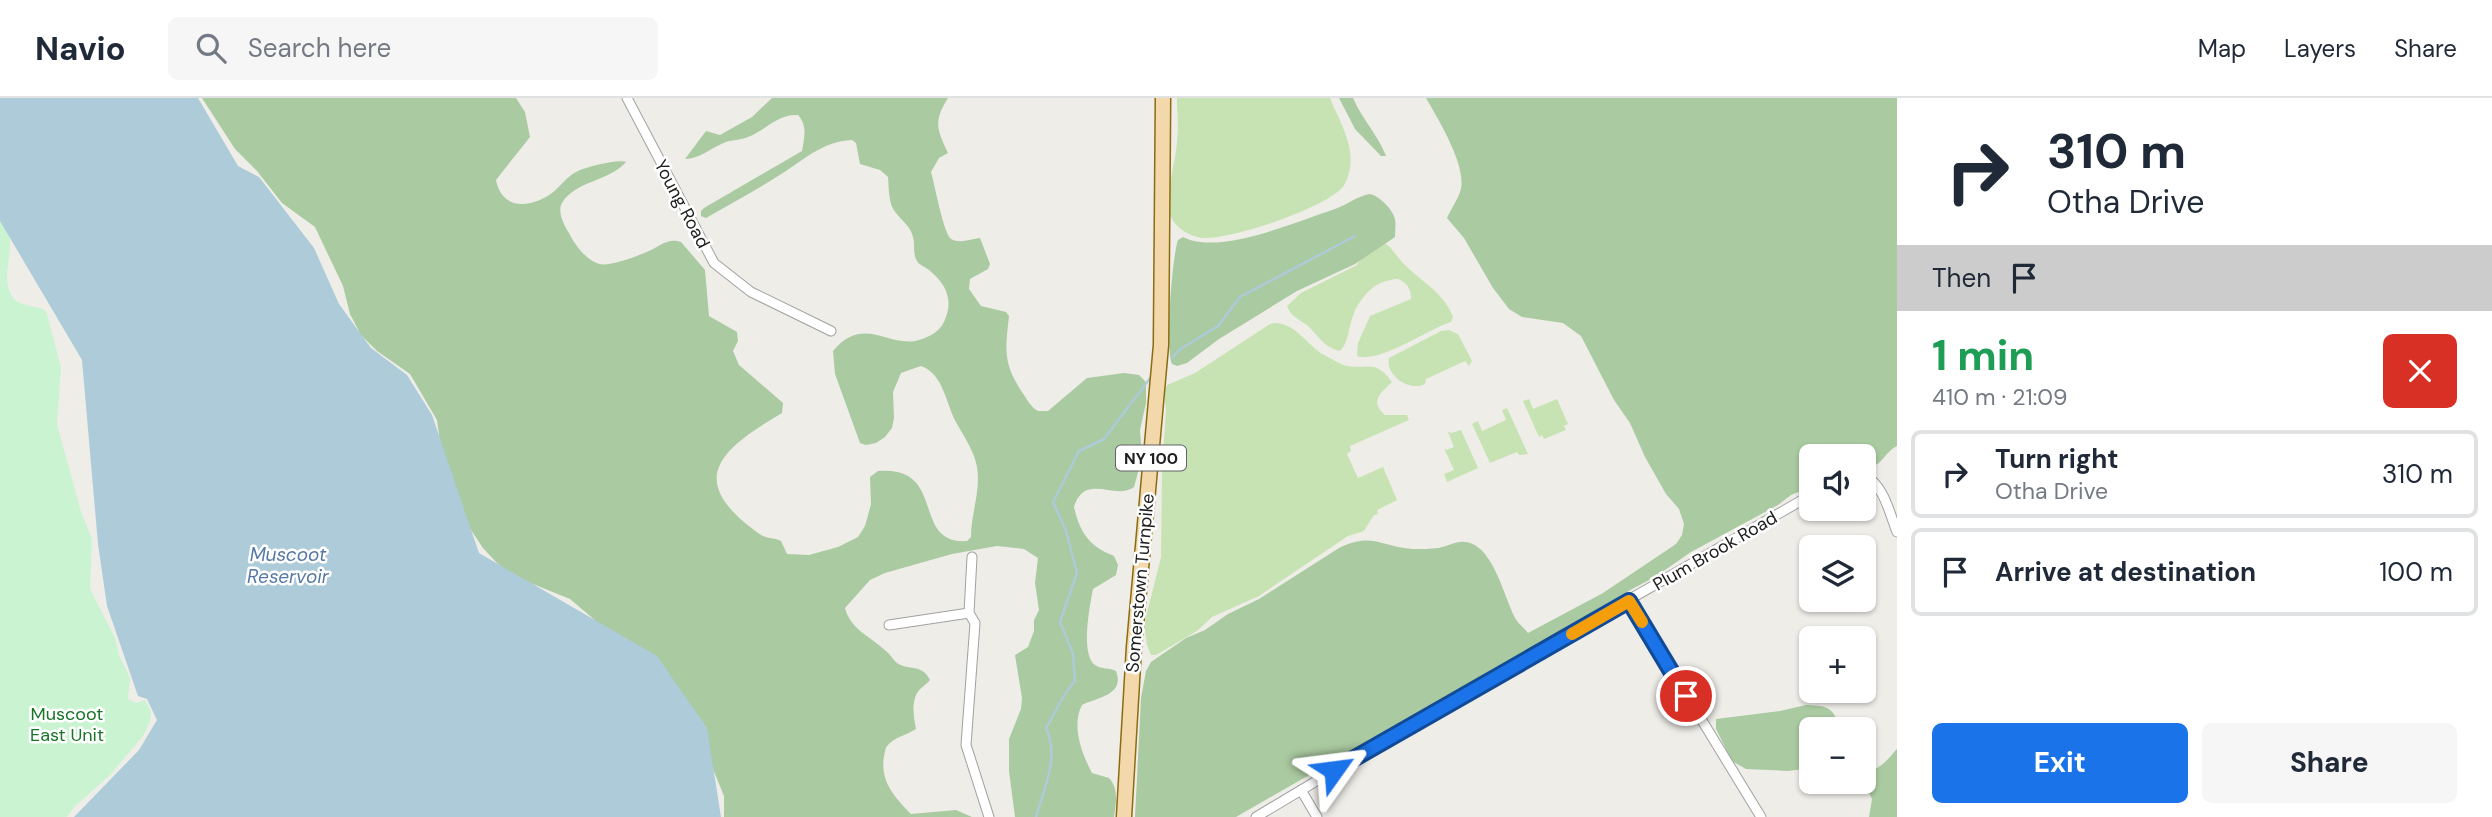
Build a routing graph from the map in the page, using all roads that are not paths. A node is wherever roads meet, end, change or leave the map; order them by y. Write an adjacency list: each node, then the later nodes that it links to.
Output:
1 (627, 98): 3 (street, Young Road)
2 (1163, 98): 13 (main road, Somerstown Turnpike / NY 100)
3 (831, 331)
4 (1876, 483): 6 (street)
5 (1799, 502): 8 (street, Plum Brook Road)
6 (1897, 532)
7 (972, 557): 9 (street)
8 (1629, 601): 11 (street, Plum Brook Road); 16 (street)
9 (970, 613): 10 (street); 12 (street)
10 (889, 625)
11 (1301, 790): 14 (street, Plum Brook Road); 15 (street)
12 (989, 817)
13 (1124, 817)
14 (1256, 817)
15 (1317, 817)
16 (1761, 817)

